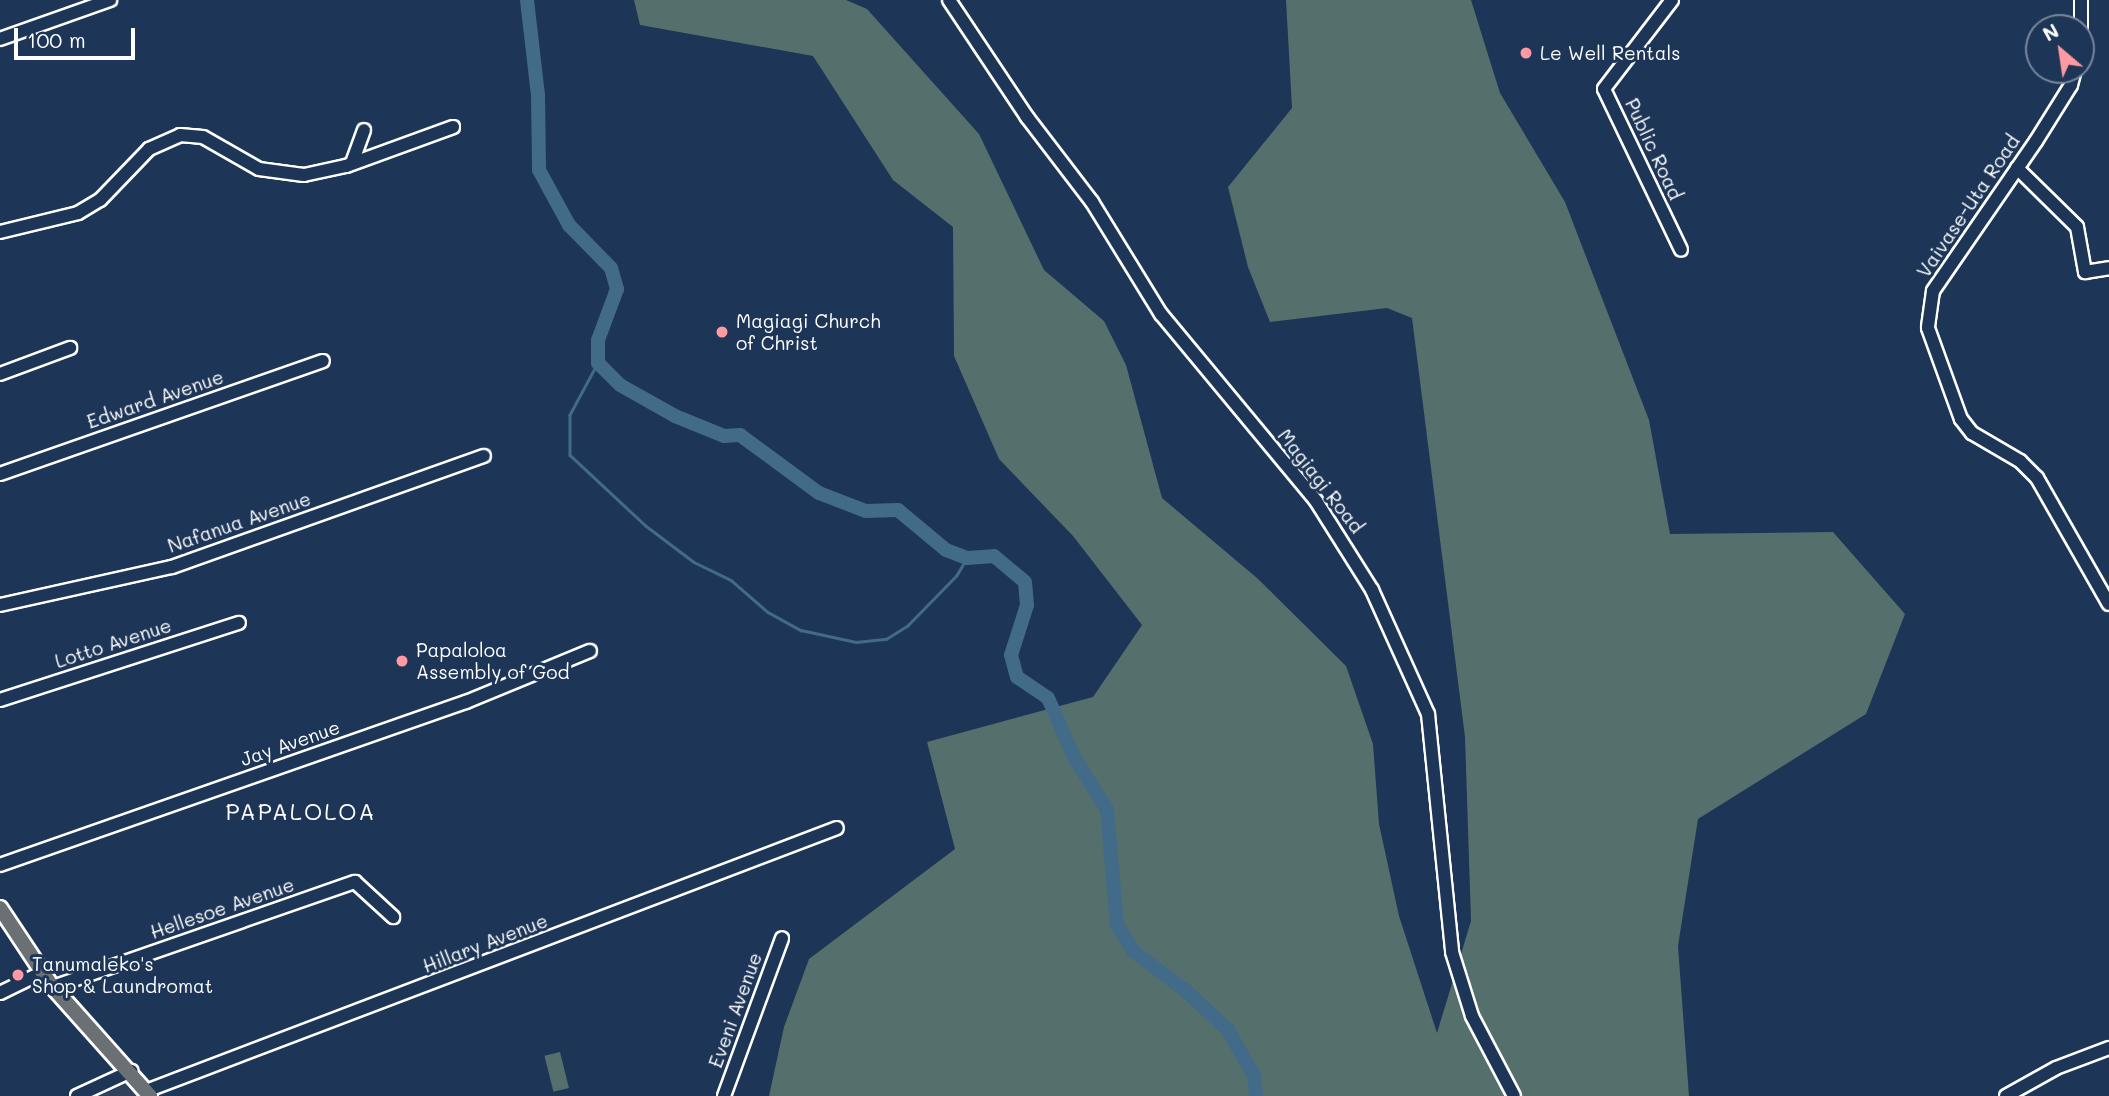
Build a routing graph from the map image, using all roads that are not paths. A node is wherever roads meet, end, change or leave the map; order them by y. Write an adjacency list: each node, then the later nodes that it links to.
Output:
1 (110, 0): 4 (street)
2 (949, 0): 36 (street, Magiagi Road)
3 (1672, 0): 11 (street, Public Road)
4 (0, 38)
5 (2071, 84): 9 (street, Vaivase-Uta Road)
6 (453, 127): 8 (street)
7 (364, 130): 8 (street)
8 (352, 163): 10 (street)
9 (2017, 168): 12 (street); 18 (street, Vaivase-Uta Road)
10 (0, 232)
11 (1681, 250)
12 (2109, 268)
13 (70, 348): 15 (street)
14 (323, 361): 17 (street, Edward Avenue)
15 (0, 374)
16 (484, 456): 19 (street, Nafanua Avenue)
17 (0, 474)
18 (2109, 604)
19 (0, 605)
20 (239, 623): 22 (street, Lotto Avenue)
21 (590, 651): 24 (street, Jay Avenue)
22 (0, 700)
23 (836, 828): 33 (street, Hillary Avenue)
24 (0, 865)
25 (0, 908): 28 (main road)
26 (393, 917): 29 (street, Hellesoe Avenue)
27 (782, 937): 35 (street, Eveni Avenue)
28 (41, 973): 29 (main road); 30 (street)
29 (53, 987): 32 (main road)
30 (0, 993)
31 (2109, 1048): 37 (street)
32 (131, 1071): 33 (main road); 34 (street)
33 (148, 1093)
34 (78, 1096)
35 (724, 1096)
36 (1514, 1096)
37 (2006, 1096)

